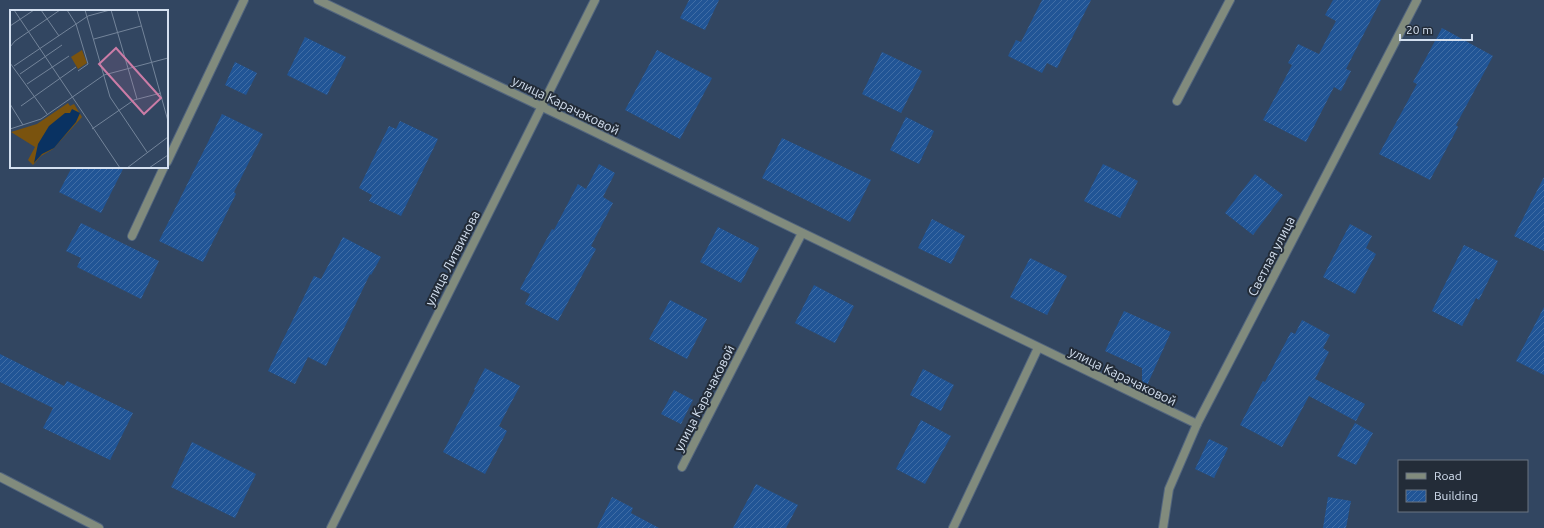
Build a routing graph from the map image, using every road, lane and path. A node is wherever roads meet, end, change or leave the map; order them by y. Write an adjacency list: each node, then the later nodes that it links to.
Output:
1 (244, 0): 8 (street)
2 (318, 0): 7 (street, улица Карачаковой)
3 (596, 0): 7 (street, улица Литвинова)
4 (1230, 0): 6 (street)
5 (1417, 0): 13 (street, Светлая улица)
6 (1178, 101)
7 (541, 106): 10 (street, улица Карачаковой); 17 (street, улица Литвинова)
8 (168, 160)
9 (164, 168): 11 (street)
10 (802, 233): 12 (street, улица Карачаковой); 14 (street, улица Карачаковой)
11 (132, 236)
12 (1038, 348): 13 (street, улица Карачаковой); 18 (street)
13 (1197, 424): 19 (street, Светлая улица)
14 (682, 467)
15 (0, 477): 16 (street)
16 (99, 528)
17 (330, 528)
18 (953, 528)
19 (1163, 528)

